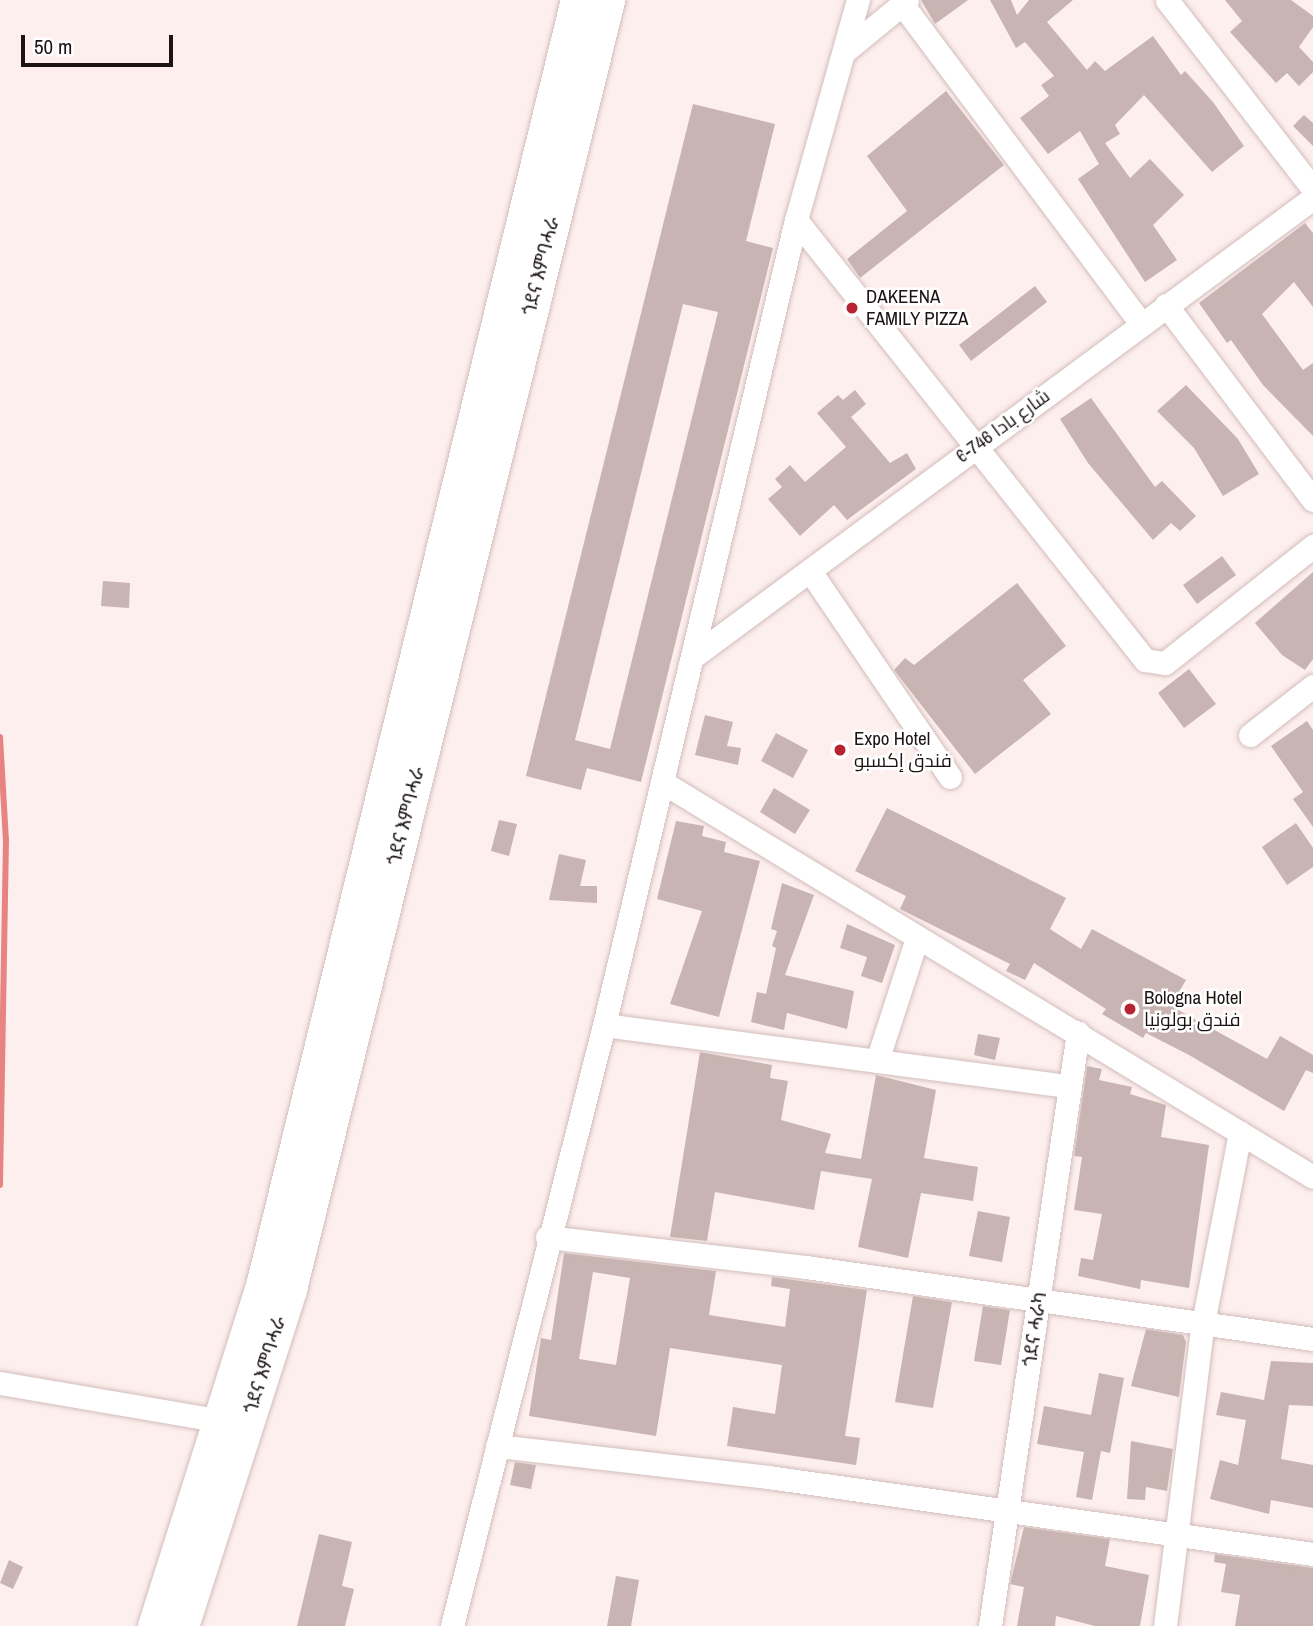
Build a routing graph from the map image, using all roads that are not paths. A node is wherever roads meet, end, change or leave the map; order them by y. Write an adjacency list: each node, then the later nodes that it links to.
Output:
1 (578, 0): 33 (main road, ጎደና እምባሓራ)
2 (607, 0): 33 (main road, ጎደና እምባሓራ)
3 (858, 0): 6 (street)
4 (1167, 0): 7 (street)
5 (905, 2): 6 (street); 11 (street)
6 (845, 51): 9 (street)
7 (1313, 188)
8 (1313, 198): 10 (street, شارع بادا 746-6)
9 (796, 220): 12 (street); 16 (street)
10 (1166, 305): 11 (street, شارع بادا 746-6); 13 (street)
11 (1141, 324): 12 (street, شارع بادا 746-6)
12 (972, 448): 14 (street); 15 (street, شارع بادا 746-6)
13 (1313, 500)
14 (1313, 546)
15 (810, 571): 16 (street, شارع بادا 746-6); 19 (street)
16 (694, 656): 20 (street)
17 (1313, 686): 18 (street)
18 (1250, 735)
19 (950, 777)
20 (662, 782): 21 (street); 22 (street)
21 (917, 938): 23 (street); 24 (street)
22 (604, 1025): 24 (street); 28 (street)
23 (1078, 1032): 25 (street, ጎደና ሓራካ); 26 (street)
24 (877, 1061): 25 (street)
25 (1068, 1086): 29 (street, ጎደና ሓራካ)
26 (1240, 1133): 27 (street); 30 (street)
27 (1313, 1177)
28 (547, 1237): 29 (street); 34 (street)
29 (1040, 1299): 30 (street); 35 (street, ጎደና ሓራካ)
30 (1203, 1323): 31 (street); 36 (street)
31 (1313, 1339)
32 (0, 1383): 33 (street)
33 (234, 1423): 38 (main road, ጎደና እምባሓራ); 39 (main road, ጎደና እምባሓራ)
34 (497, 1446): 35 (street); 40 (street)
35 (1009, 1510): 36 (street); 41 (street, ጎደና ሓራካ)
36 (1176, 1534): 37 (street); 42 (street)
37 (1313, 1553)
38 (155, 1626)
39 (181, 1626)
40 (452, 1626)
41 (990, 1626)
42 (1165, 1626)

